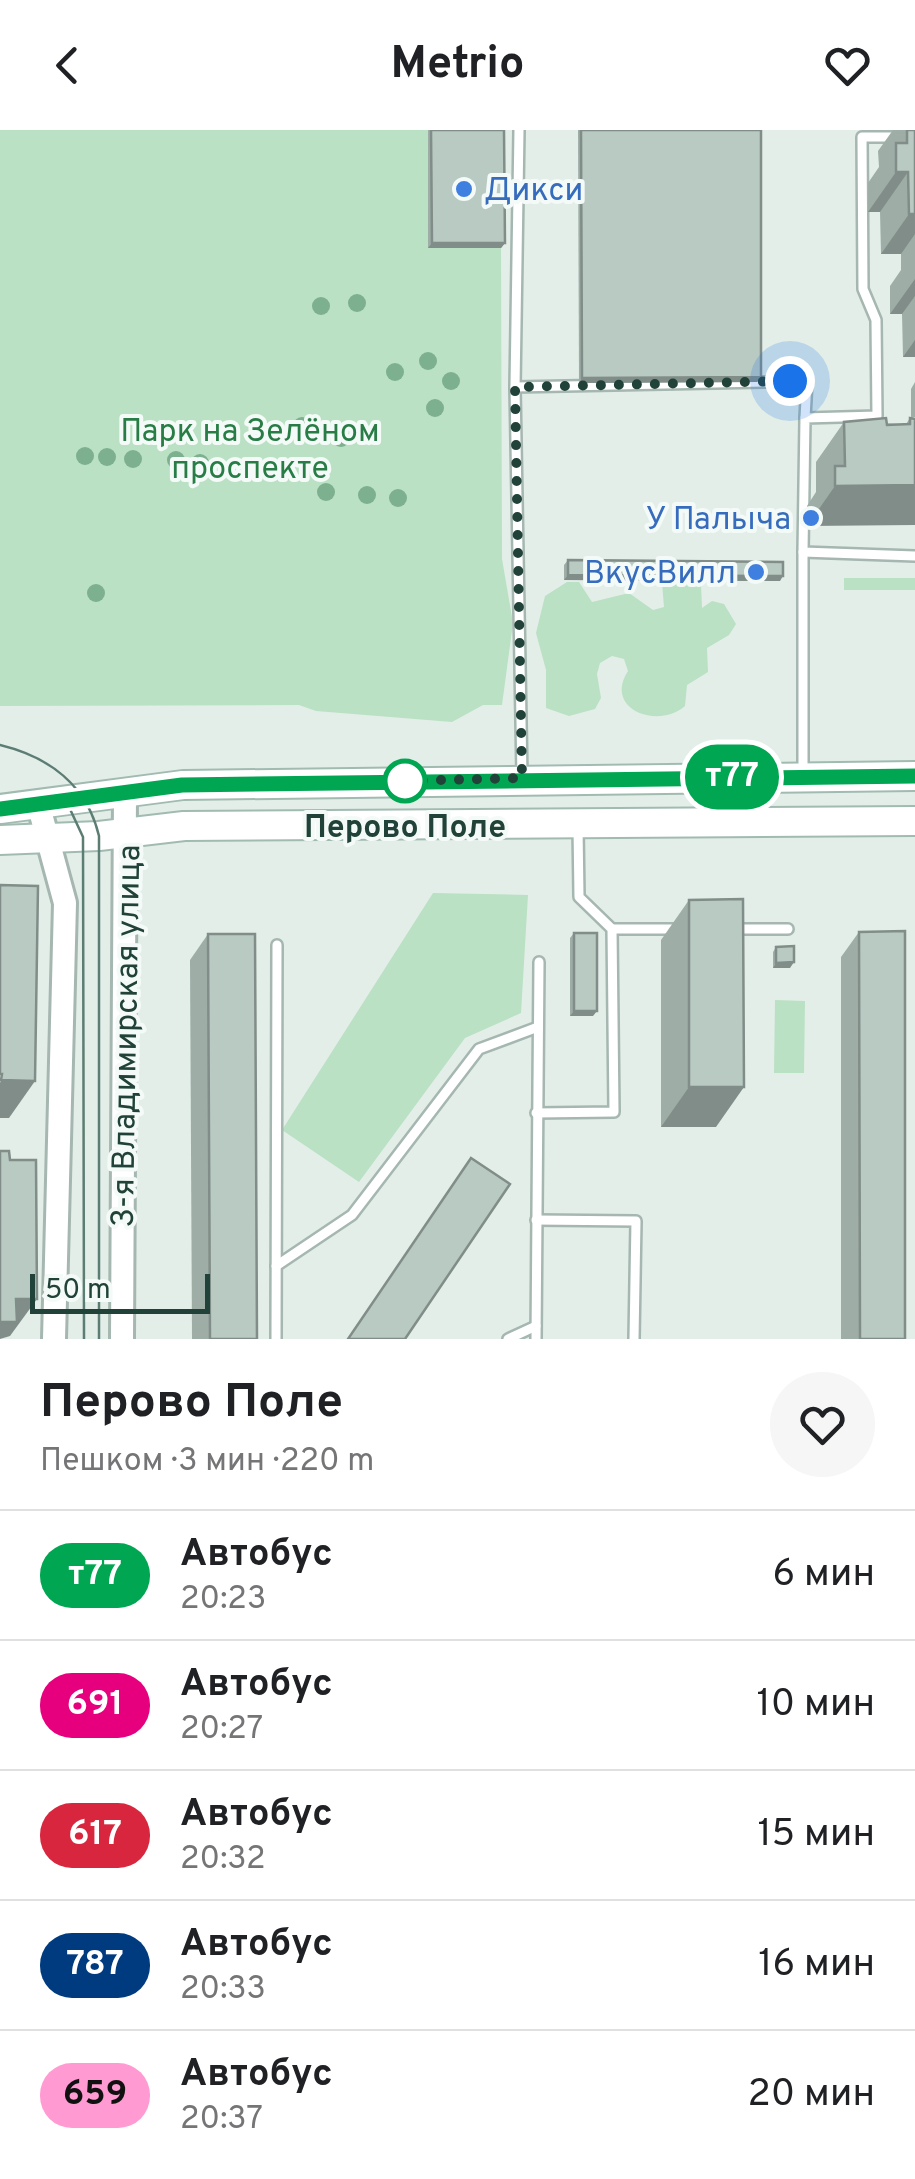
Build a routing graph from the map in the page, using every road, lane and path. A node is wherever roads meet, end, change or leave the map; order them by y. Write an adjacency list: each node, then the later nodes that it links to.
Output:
1 (518, 130): 3 (lane)
2 (912, 130): 4 (lane)
3 (515, 387): 4 (lane); 9 (lane)
4 (805, 418): 5 (lane)
5 (803, 552): 6 (lane); 7 (lane)
6 (915, 556)
7 (803, 776): 8 (main road); 9 (main road)
8 (915, 776)
9 (522, 778): 10 (main road)
10 (124, 794): 11 (main road); 15 (street, 3-я Владимирская улица)
11 (39, 806): 12 (main road); 16 (street, 3-я Владимирская улица)
12 (0, 809)
13 (915, 821): 14 (main road)
14 (578, 823): 15 (main road); 18 (lane)
15 (127, 832): 16 (main road); 30 (street, 3-я Владимирская улица)
16 (48, 839): 17 (main road); 29 (street, 3-я Владимирская улица)
17 (0, 840)
18 (612, 929): 19 (lane); 25 (lane)
19 (686, 929)
20 (724, 929): 21 (lane)
21 (788, 929)
22 (276, 944): 27 (lane)
23 (539, 962): 24 (lane)
24 (538, 1027): 25 (lane); 27 (lane)
25 (536, 1113): 26 (lane)
26 (536, 1220): 28 (lane); 34 (lane)
27 (276, 1266): 31 (lane)
28 (536, 1326): 32 (lane); 33 (lane)
29 (54, 1339)
30 (122, 1339)
31 (276, 1339)
32 (508, 1339)
33 (536, 1339)
34 (634, 1339)

